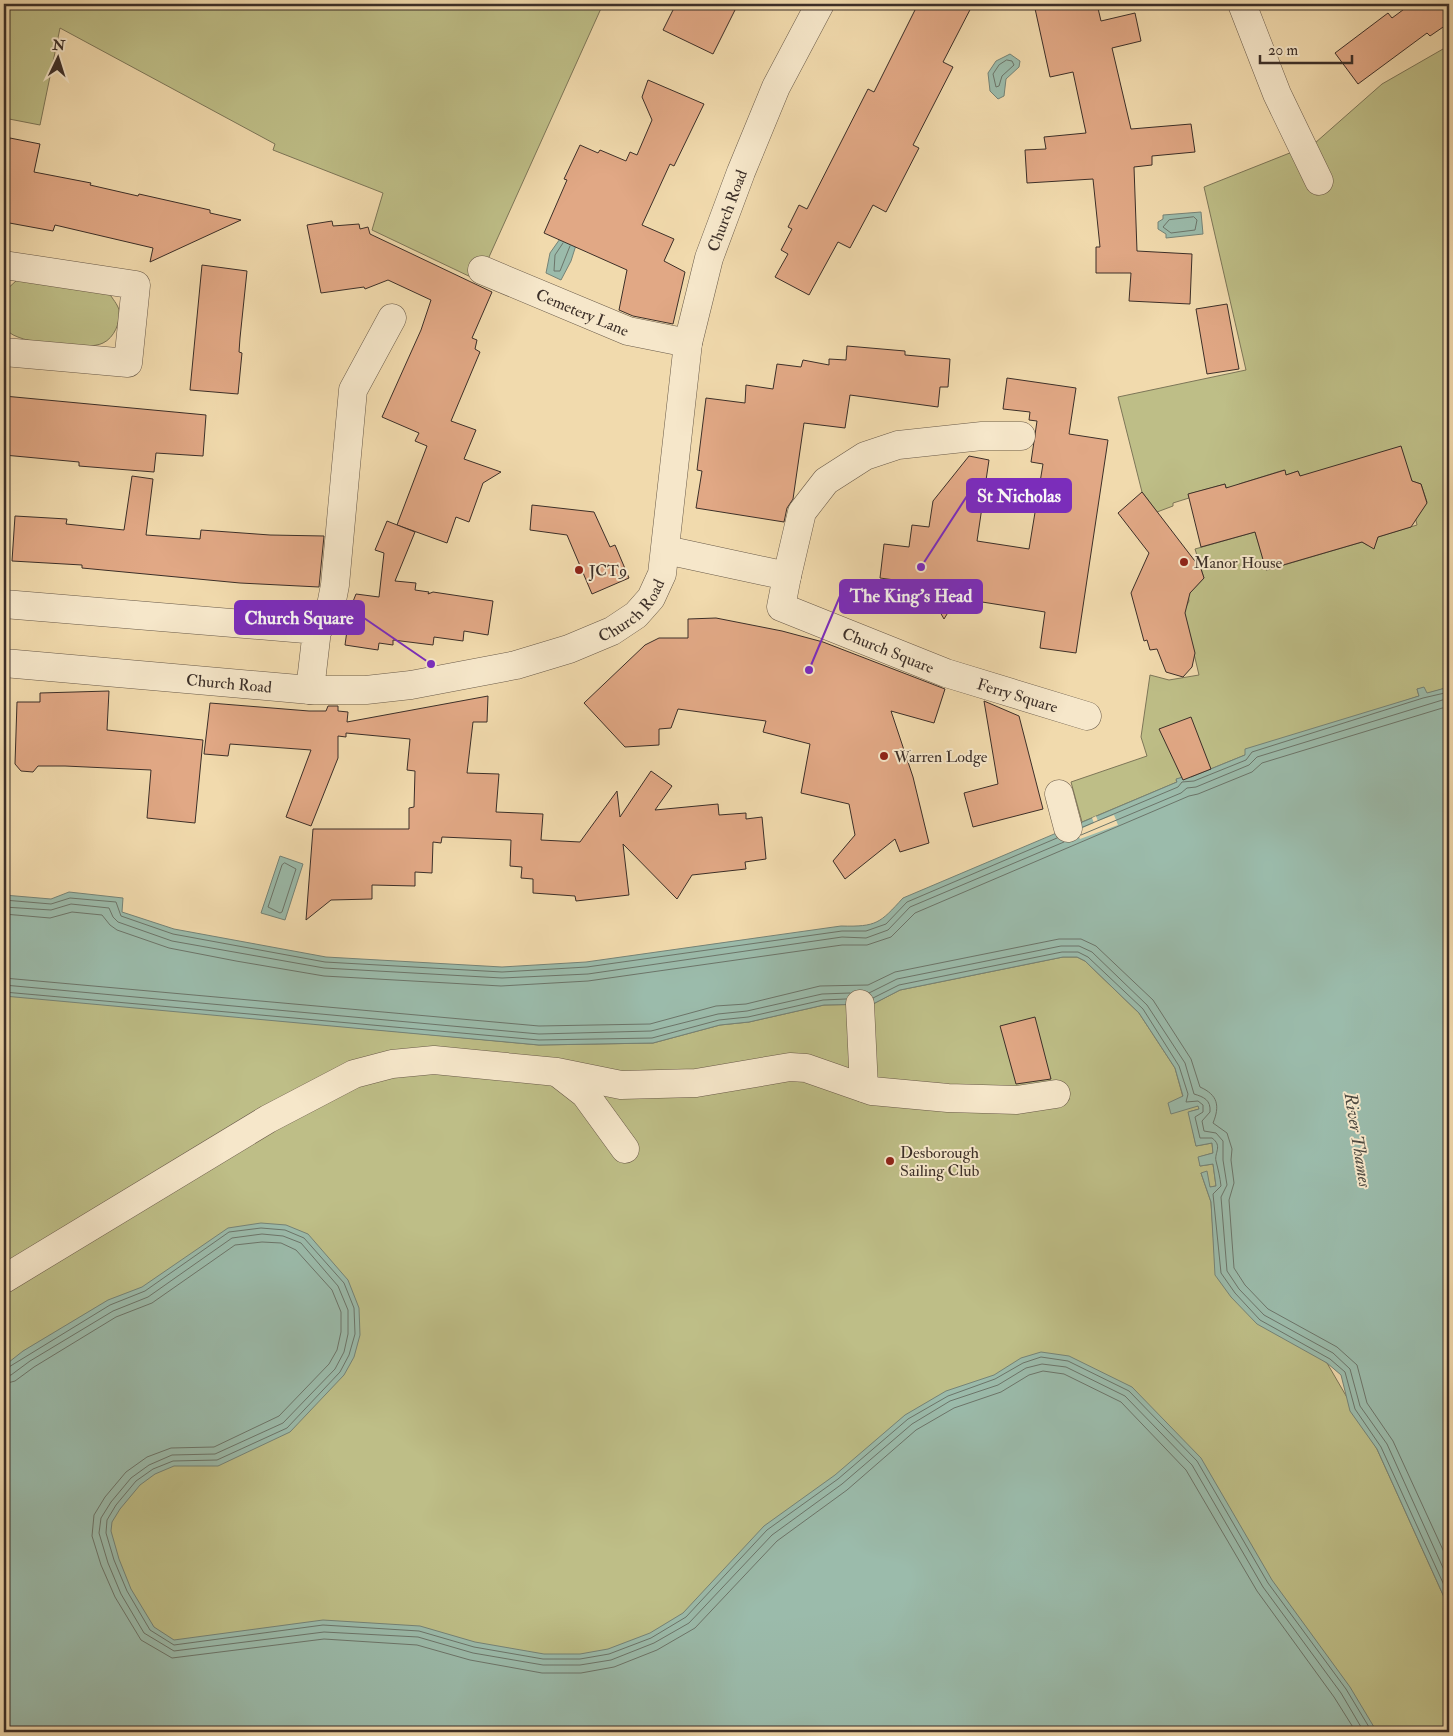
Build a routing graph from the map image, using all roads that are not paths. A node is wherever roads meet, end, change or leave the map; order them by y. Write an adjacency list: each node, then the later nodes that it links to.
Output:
1 (820, 4): 7 (street, Church Road)
2 (1251, 6): 3 (street)
3 (1319, 181)
4 (4, 265): 8 (street)
5 (482, 270): 7 (street, Cemetery Lane)
6 (392, 318): 13 (street)
7 (688, 343): 10 (street, Church Road)
8 (4, 352)
9 (1021, 436): 11 (street)
10 (666, 550): 11 (street); 16 (street, Church Road)
11 (787, 576): 15 (street, Church Square)
12 (4, 604): 13 (street)
13 (317, 630): 16 (street)
14 (4, 663): 16 (street, Church Road)
15 (946, 673): 17 (street, Ferry Square)
16 (310, 690)
17 (1088, 716)
18 (1058, 794): 19 (street)
19 (1068, 828)
20 (860, 1004): 22 (street)
21 (557, 1072): 22 (street); 24 (street); 25 (street)
22 (864, 1088): 23 (street)
23 (1056, 1094)
24 (625, 1148)
25 (4, 1279)

